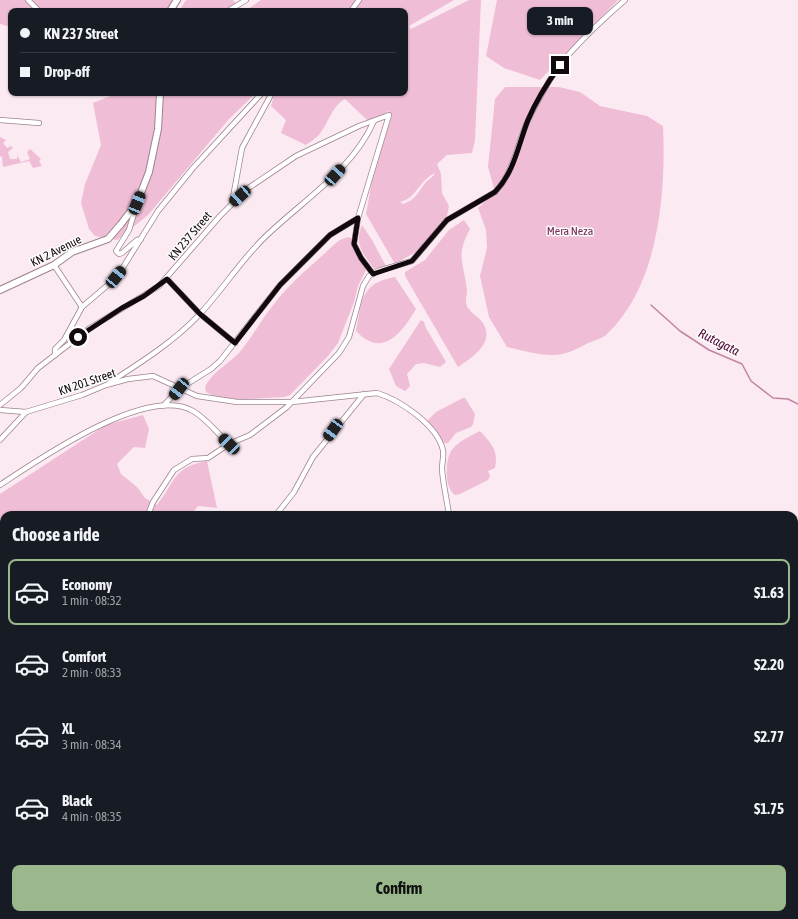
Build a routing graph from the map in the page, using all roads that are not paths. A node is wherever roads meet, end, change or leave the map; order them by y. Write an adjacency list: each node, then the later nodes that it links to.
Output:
1 (28, 0): 6 (street)
2 (234, 0): 5 (street)
3 (246, 0): 5 (street)
4 (625, 0): 19 (street)
5 (238, 5): 7 (street)
6 (36, 8)
7 (233, 8)
8 (160, 96): 14 (main road, KN 2 Avenue)
9 (259, 96): 17 (street)
10 (270, 96): 15 (street)
11 (0, 120): 13 (street)
12 (374, 121): 15 (street, KN 237 Street); 16 (street, KN 237 Street); 23 (street)
13 (39, 123)
14 (137, 203): 17 (street); 18 (main road, KN 2 Avenue)
15 (232, 203): 20 (street, KN 237 Street)
16 (358, 218): 19 (street); 24 (street)
17 (141, 239): 22 (street)
18 (54, 265): 21 (main road, KN 2 Avenue); 22 (street)
19 (373, 274): 29 (street)
20 (167, 279): 23 (street); 25 (street, KN 237 Street)
21 (0, 290)
22 (82, 307): 25 (street)
23 (200, 314): 24 (street); 26 (street)
24 (235, 343): 27 (street)
25 (55, 355): 30 (street, KN 237 Street)
26 (106, 385): 27 (street, KN 201 Street); 33 (street, KN 201 Street)
27 (179, 389): 29 (street, KN 201 Street); 31 (street)
28 (364, 394): 29 (street, KN 201 Street); 38 (street); 39 (street, KN 201 Street)
29 (292, 402): 35 (street)
30 (0, 405)
31 (163, 406): 35 (street); 36 (street)
32 (0, 410): 33 (street, KN 201 Street)
33 (26, 412): 34 (street)
34 (0, 440)
35 (229, 444): 37 (street)
36 (0, 485)
37 (150, 511)
38 (279, 511)
39 (448, 511)

